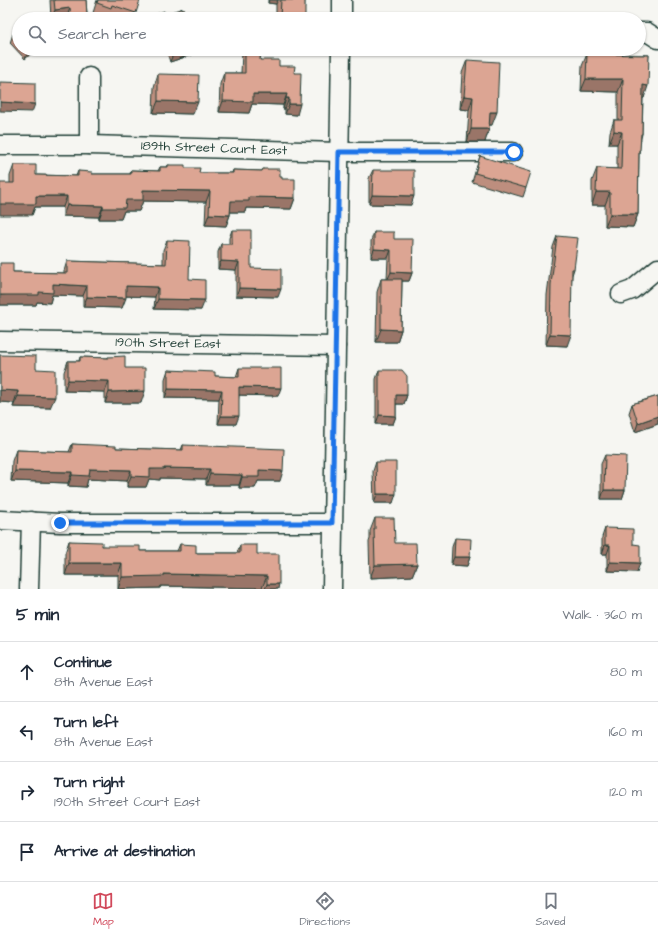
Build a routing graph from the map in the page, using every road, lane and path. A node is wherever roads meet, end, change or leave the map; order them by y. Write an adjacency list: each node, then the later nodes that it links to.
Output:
1 (342, 0): 2 (street)
2 (342, 12)
3 (646, 32): 4 (street)
4 (658, 39)
5 (341, 56): 9 (street)
6 (89, 77): 8 (street)
7 (0, 145): 8 (street, 189th Street Court East)
8 (89, 145): 9 (street, 189th Street Court East)
9 (339, 152): 10 (street, 189th Street Court East); 14 (street)
10 (514, 152)
11 (658, 268): 12 (street)
12 (621, 294)
13 (0, 341): 14 (street, 190th Street East)
14 (336, 346): 17 (street)
15 (0, 520): 16 (street)
16 (31, 521): 17 (street); 18 (street)
17 (332, 523): 19 (street)
18 (29, 589)
19 (332, 589)

